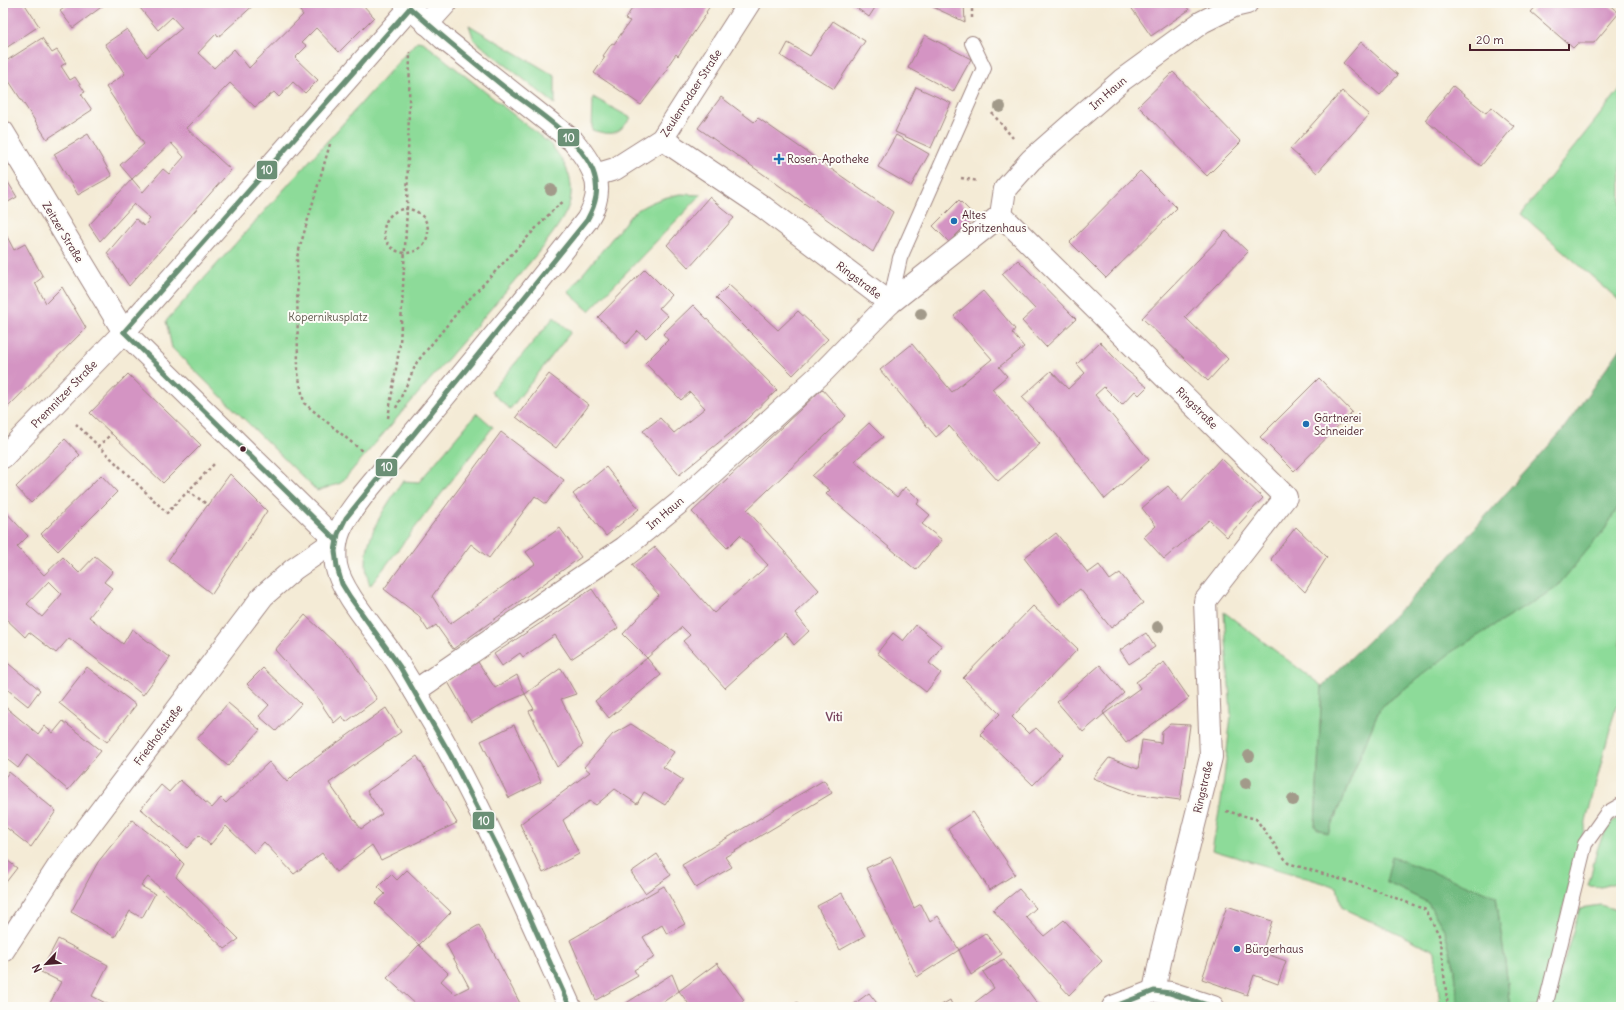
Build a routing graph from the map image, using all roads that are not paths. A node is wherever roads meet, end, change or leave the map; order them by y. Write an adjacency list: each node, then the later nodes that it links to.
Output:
1 (446, 3): 5 (street)
2 (749, 3): 8 (street, Zeulenrodaer Straße)
3 (1247, 3): 10 (street, Im Haun)
4 (408, 5): 5 (street); 12 (street)
5 (427, 24): 9 (street)
6 (972, 44): 11 (lane)
7 (3, 132): 12 (street, Zeitzer Straße)
8 (662, 139): 9 (street, Zeulenrodaer Straße); 11 (street, Ringstraße)
9 (595, 175): 14 (street)
10 (1001, 215): 11 (street, Ringstraße); 18 (street, Ringstraße)
11 (890, 303): 15 (street, Im Haun)
12 (124, 332): 13 (street, Premnitzer Straße); 14 (street)
13 (3, 457)
14 (336, 540): 15 (street); 17 (street, Friedhofstraße)
15 (415, 692): 19 (street)
16 (1621, 805): 22 (lane)
17 (3, 951)
18 (1154, 991): 20 (street); 21 (street)
19 (570, 1007)
20 (1113, 1007)
21 (1213, 1007)
22 (1546, 1007)

